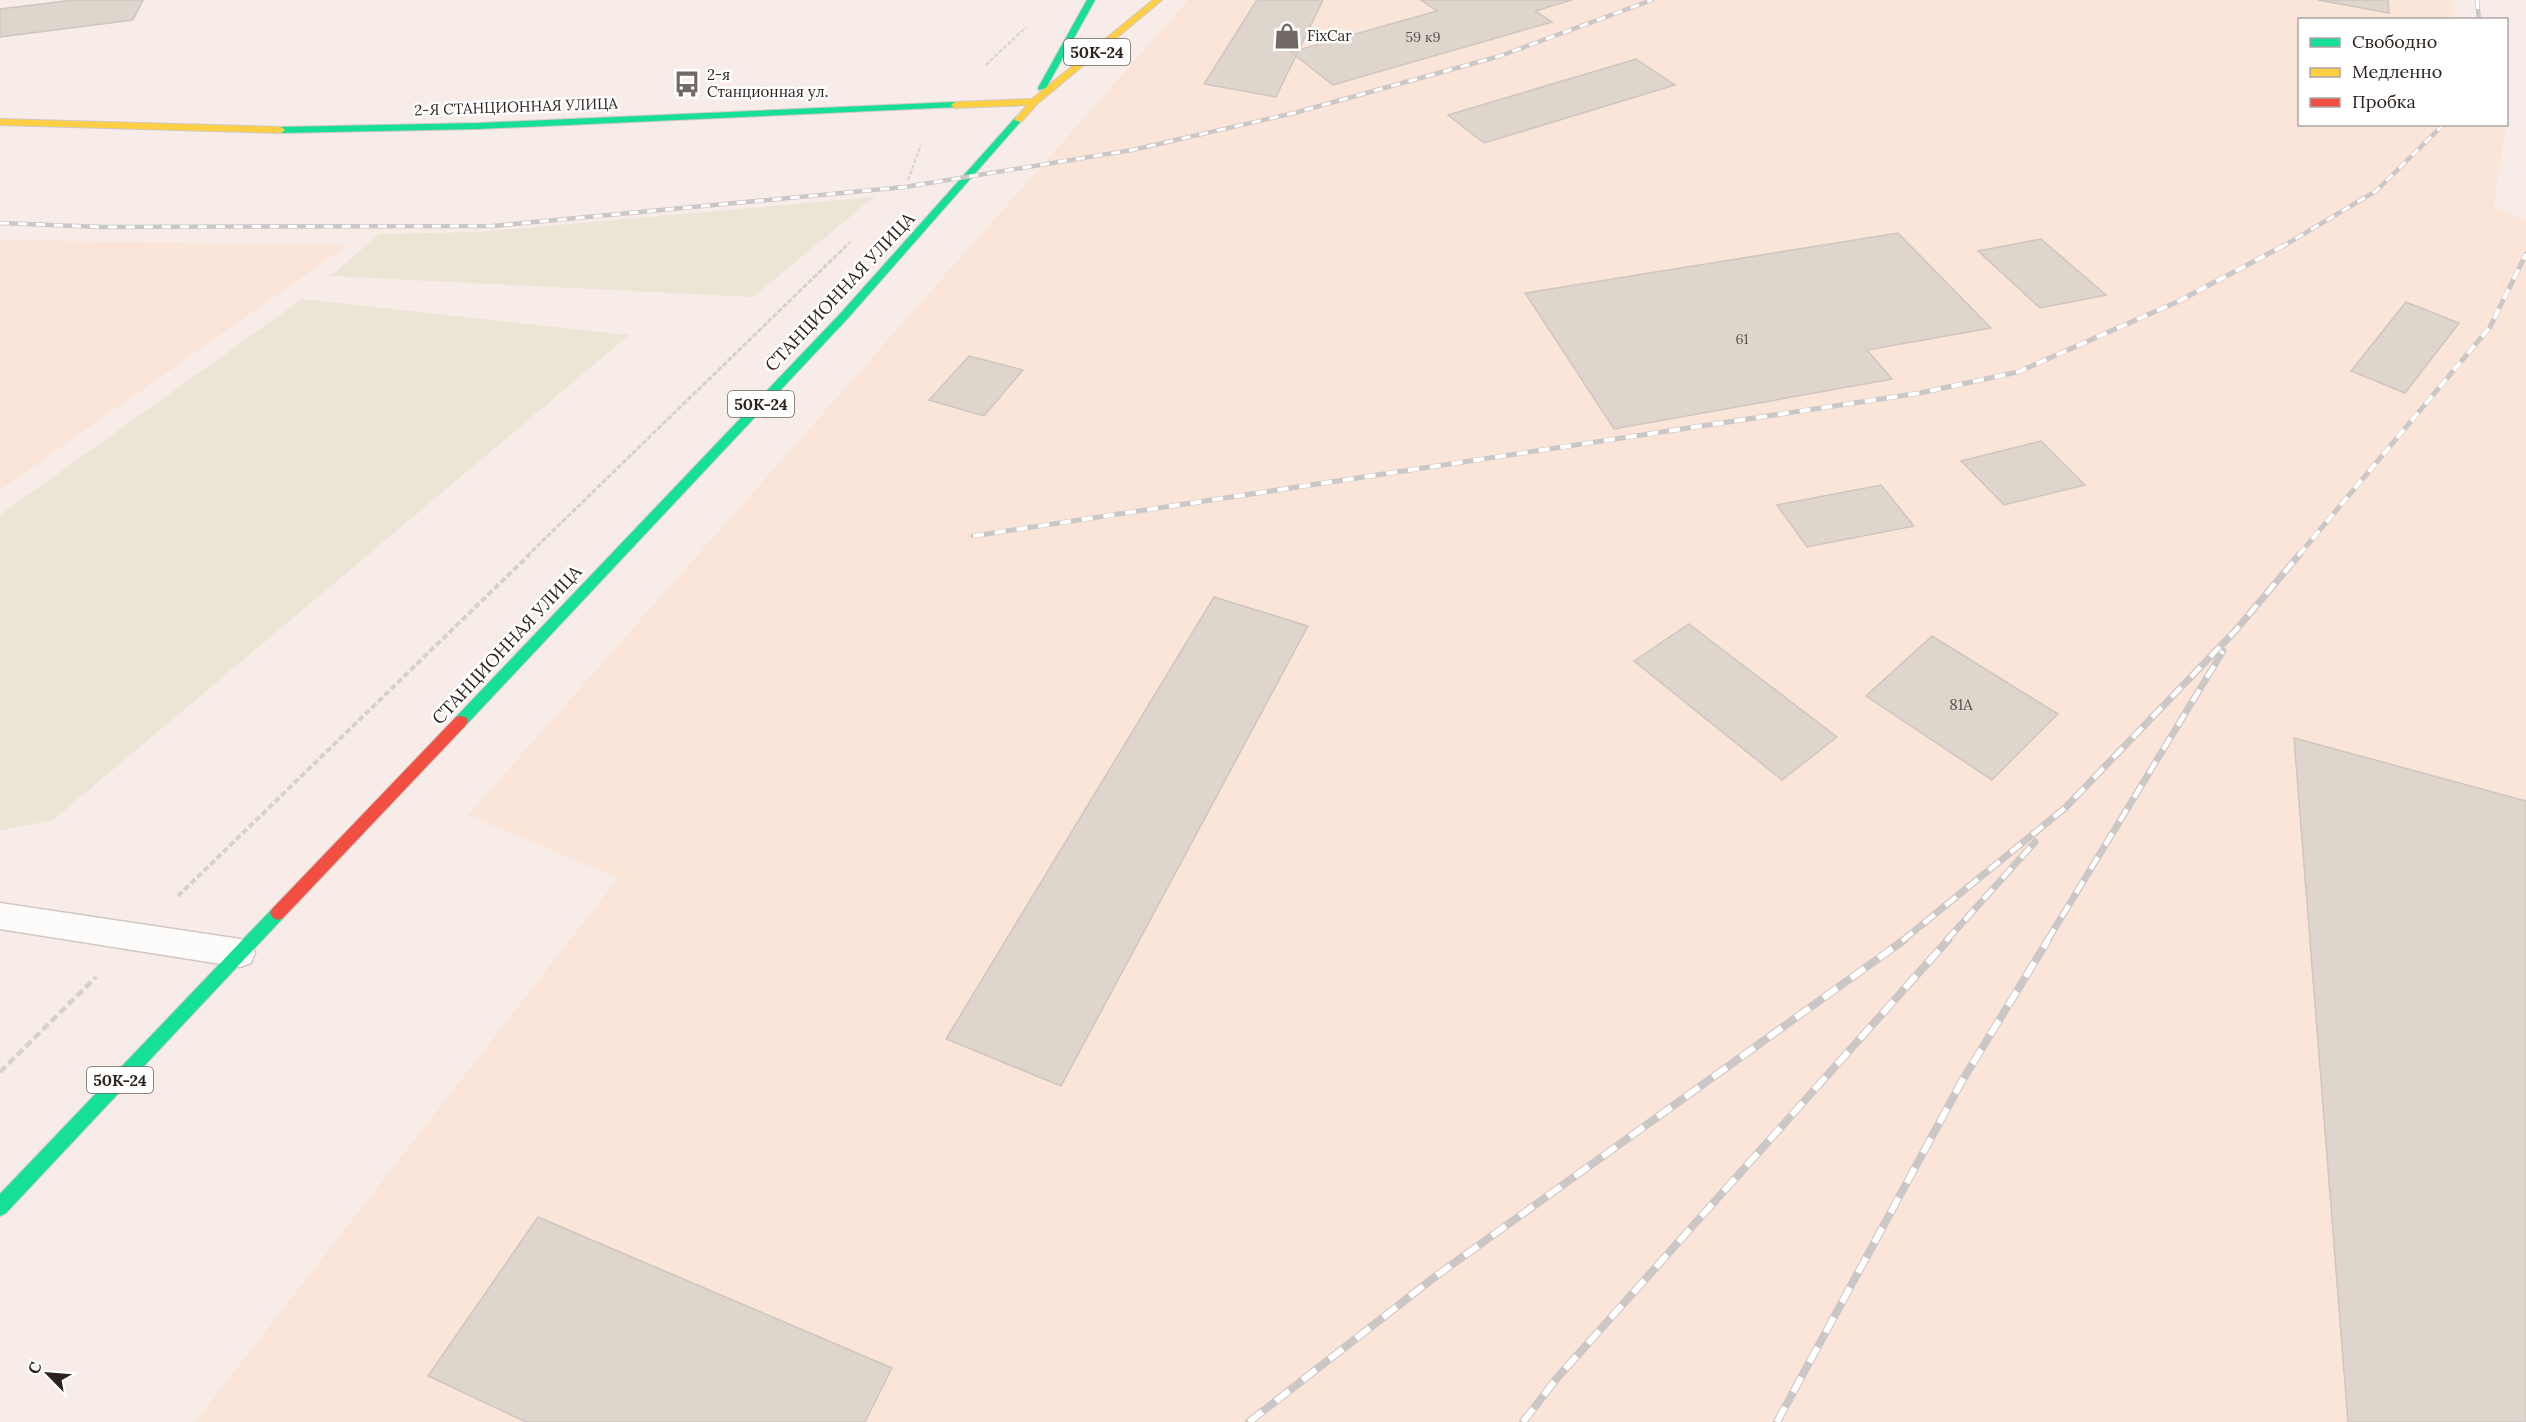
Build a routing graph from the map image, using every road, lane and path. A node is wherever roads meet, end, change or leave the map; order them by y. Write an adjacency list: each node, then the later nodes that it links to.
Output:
1 (1091, 0): 4 (main road, СТАНЦИОННАЯ УЛИЦА / 50К-24)
2 (1158, 0): 4 (main road, СТАНЦИОННАЯ УЛИЦА / 50К-24)
3 (1029, 24): 5 (path)
4 (1034, 102): 5 (main road, 2-Я СТАНЦИОННАЯ УЛИЦА); 11 (main road, СТАНЦИОННАЯ УЛИЦА / 50К-24)
5 (942, 106): 6 (main road, 2-Я СТАНЦИОННАЯ УЛИЦА); 7 (path)
6 (0, 122)
7 (905, 187)
8 (854, 237): 10 (path)
9 (0, 916): 10 (lane)
10 (136, 936): 11 (lane); 12 (path)
11 (240, 953): 13 (main road, СТАНЦИОННАЯ УЛИЦА / 50К-24)
12 (0, 1072)
13 (0, 1207)

